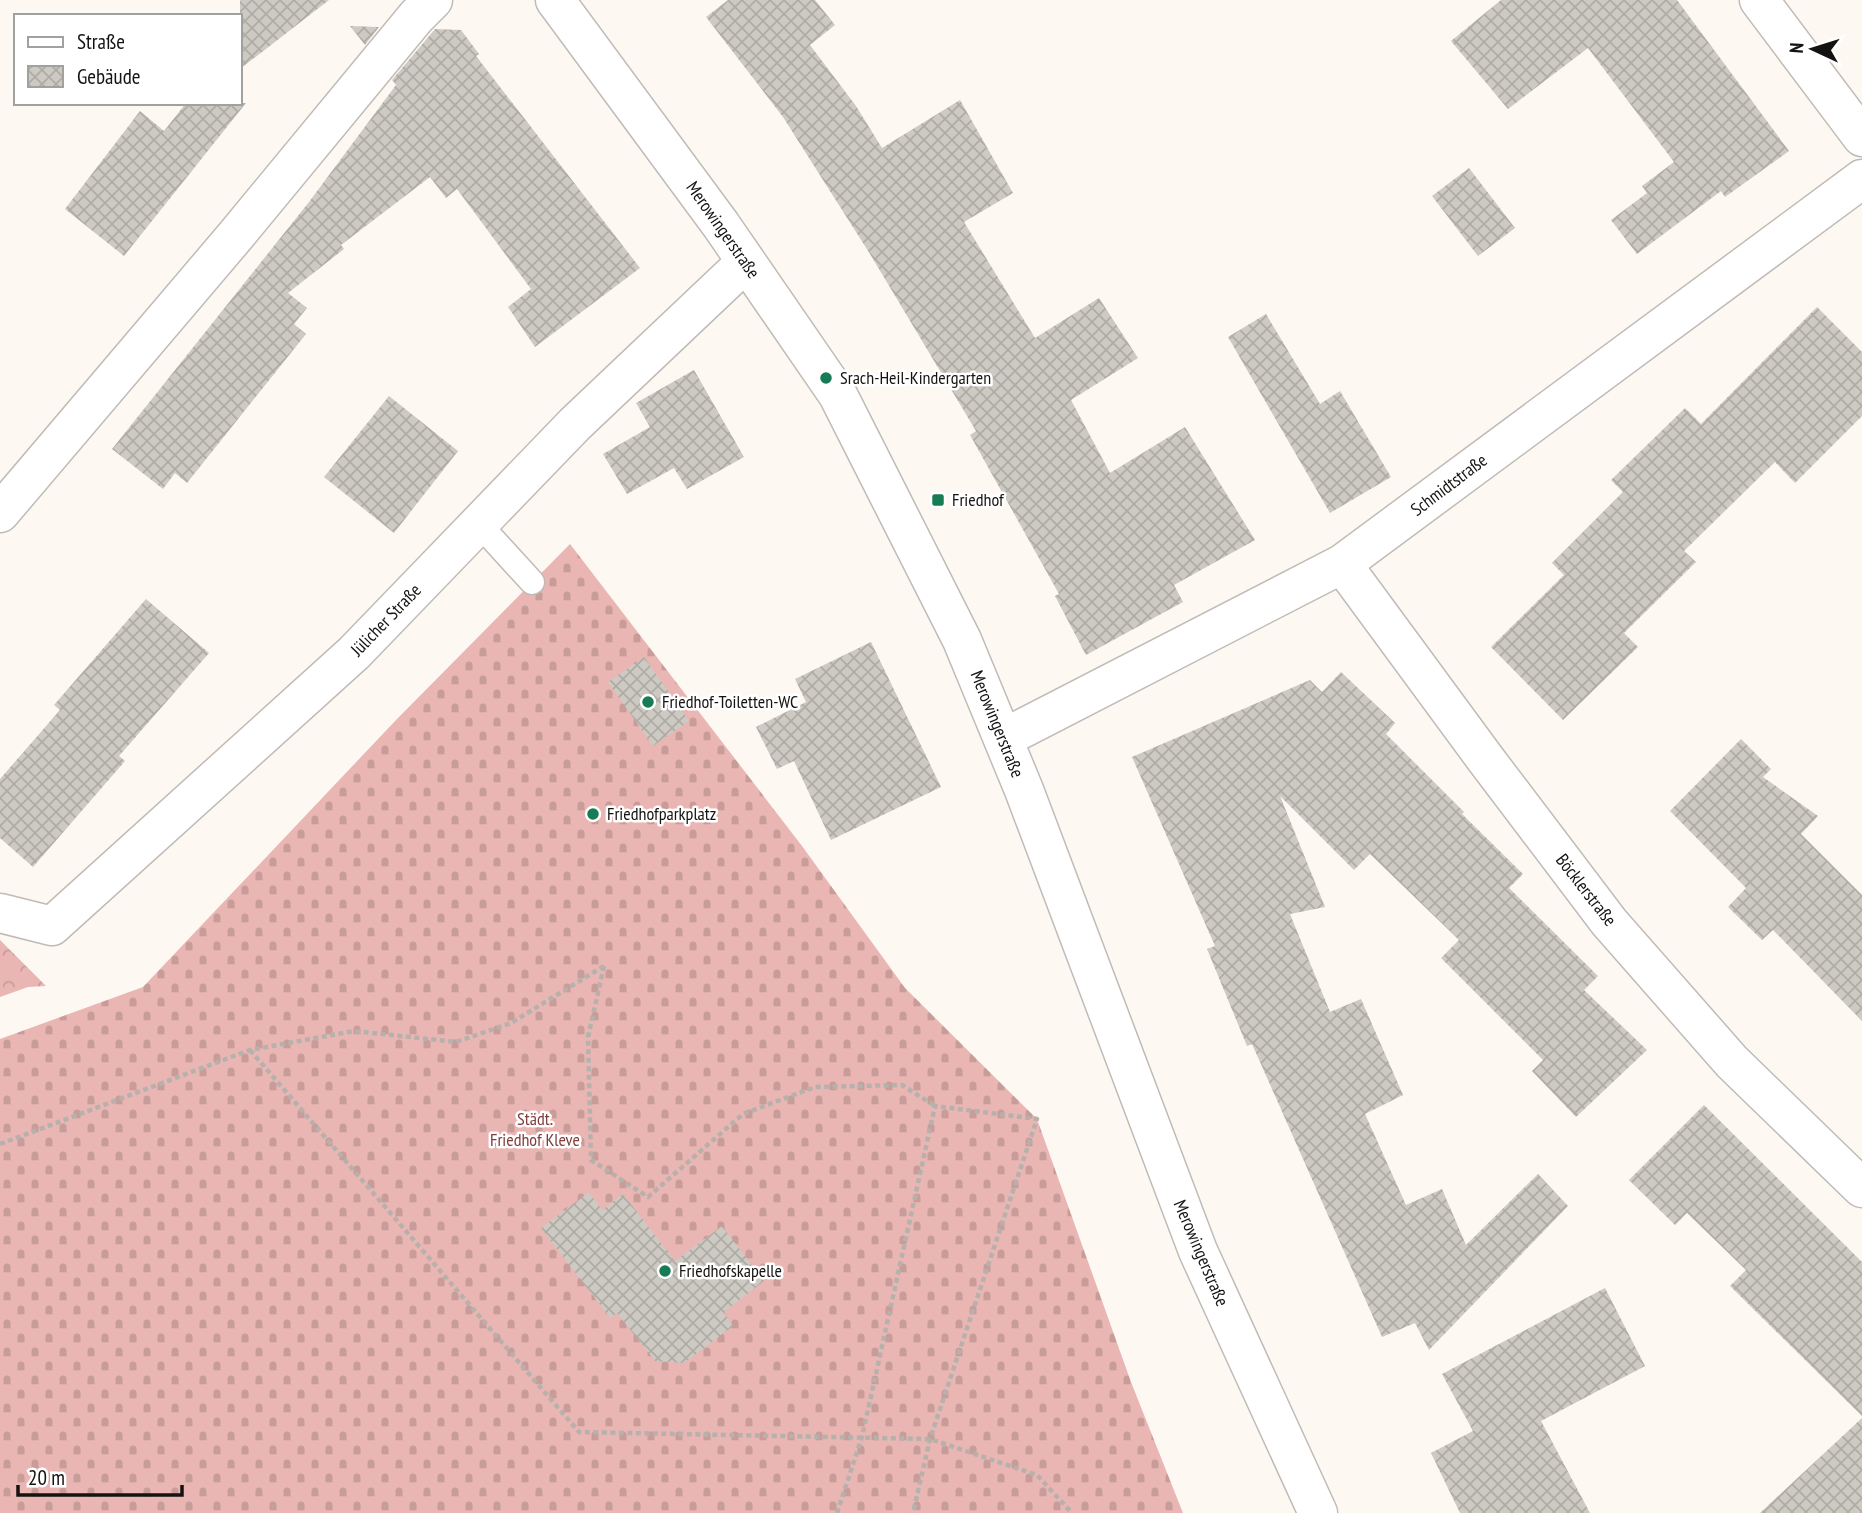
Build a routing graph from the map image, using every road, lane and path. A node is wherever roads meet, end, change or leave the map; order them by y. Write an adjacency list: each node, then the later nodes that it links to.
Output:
1 (433, 0): 7 (street)
2 (555, 0): 6 (street, Merowingerstraße)
3 (1759, 0): 4 (street)
4 (1862, 137)
5 (1862, 179): 9 (street, Schmidtstraße)
6 (746, 262): 8 (street, Jülicher Straße); 11 (street, Merowingerstraße)
7 (0, 513)
8 (479, 524): 10 (lane); 12 (street, Jülicher Straße)
9 (1342, 564): 11 (street, Schmidtstraße); 16 (street, Böcklerstraße)
10 (532, 582)
11 (1004, 738): 22 (street, Merowingerstraße)
12 (0, 913)
13 (250, 1050): 14 (path); 15 (path); 17 (path)
14 (935, 1106): 17 (path); 18 (path)
15 (0, 1144)
16 (1862, 1188)
17 (862, 1437): 18 (path); 19 (path)
18 (930, 1438): 20 (path); 21 (path)
19 (837, 1513)
20 (913, 1513)
21 (1072, 1513)
22 (1318, 1513)

